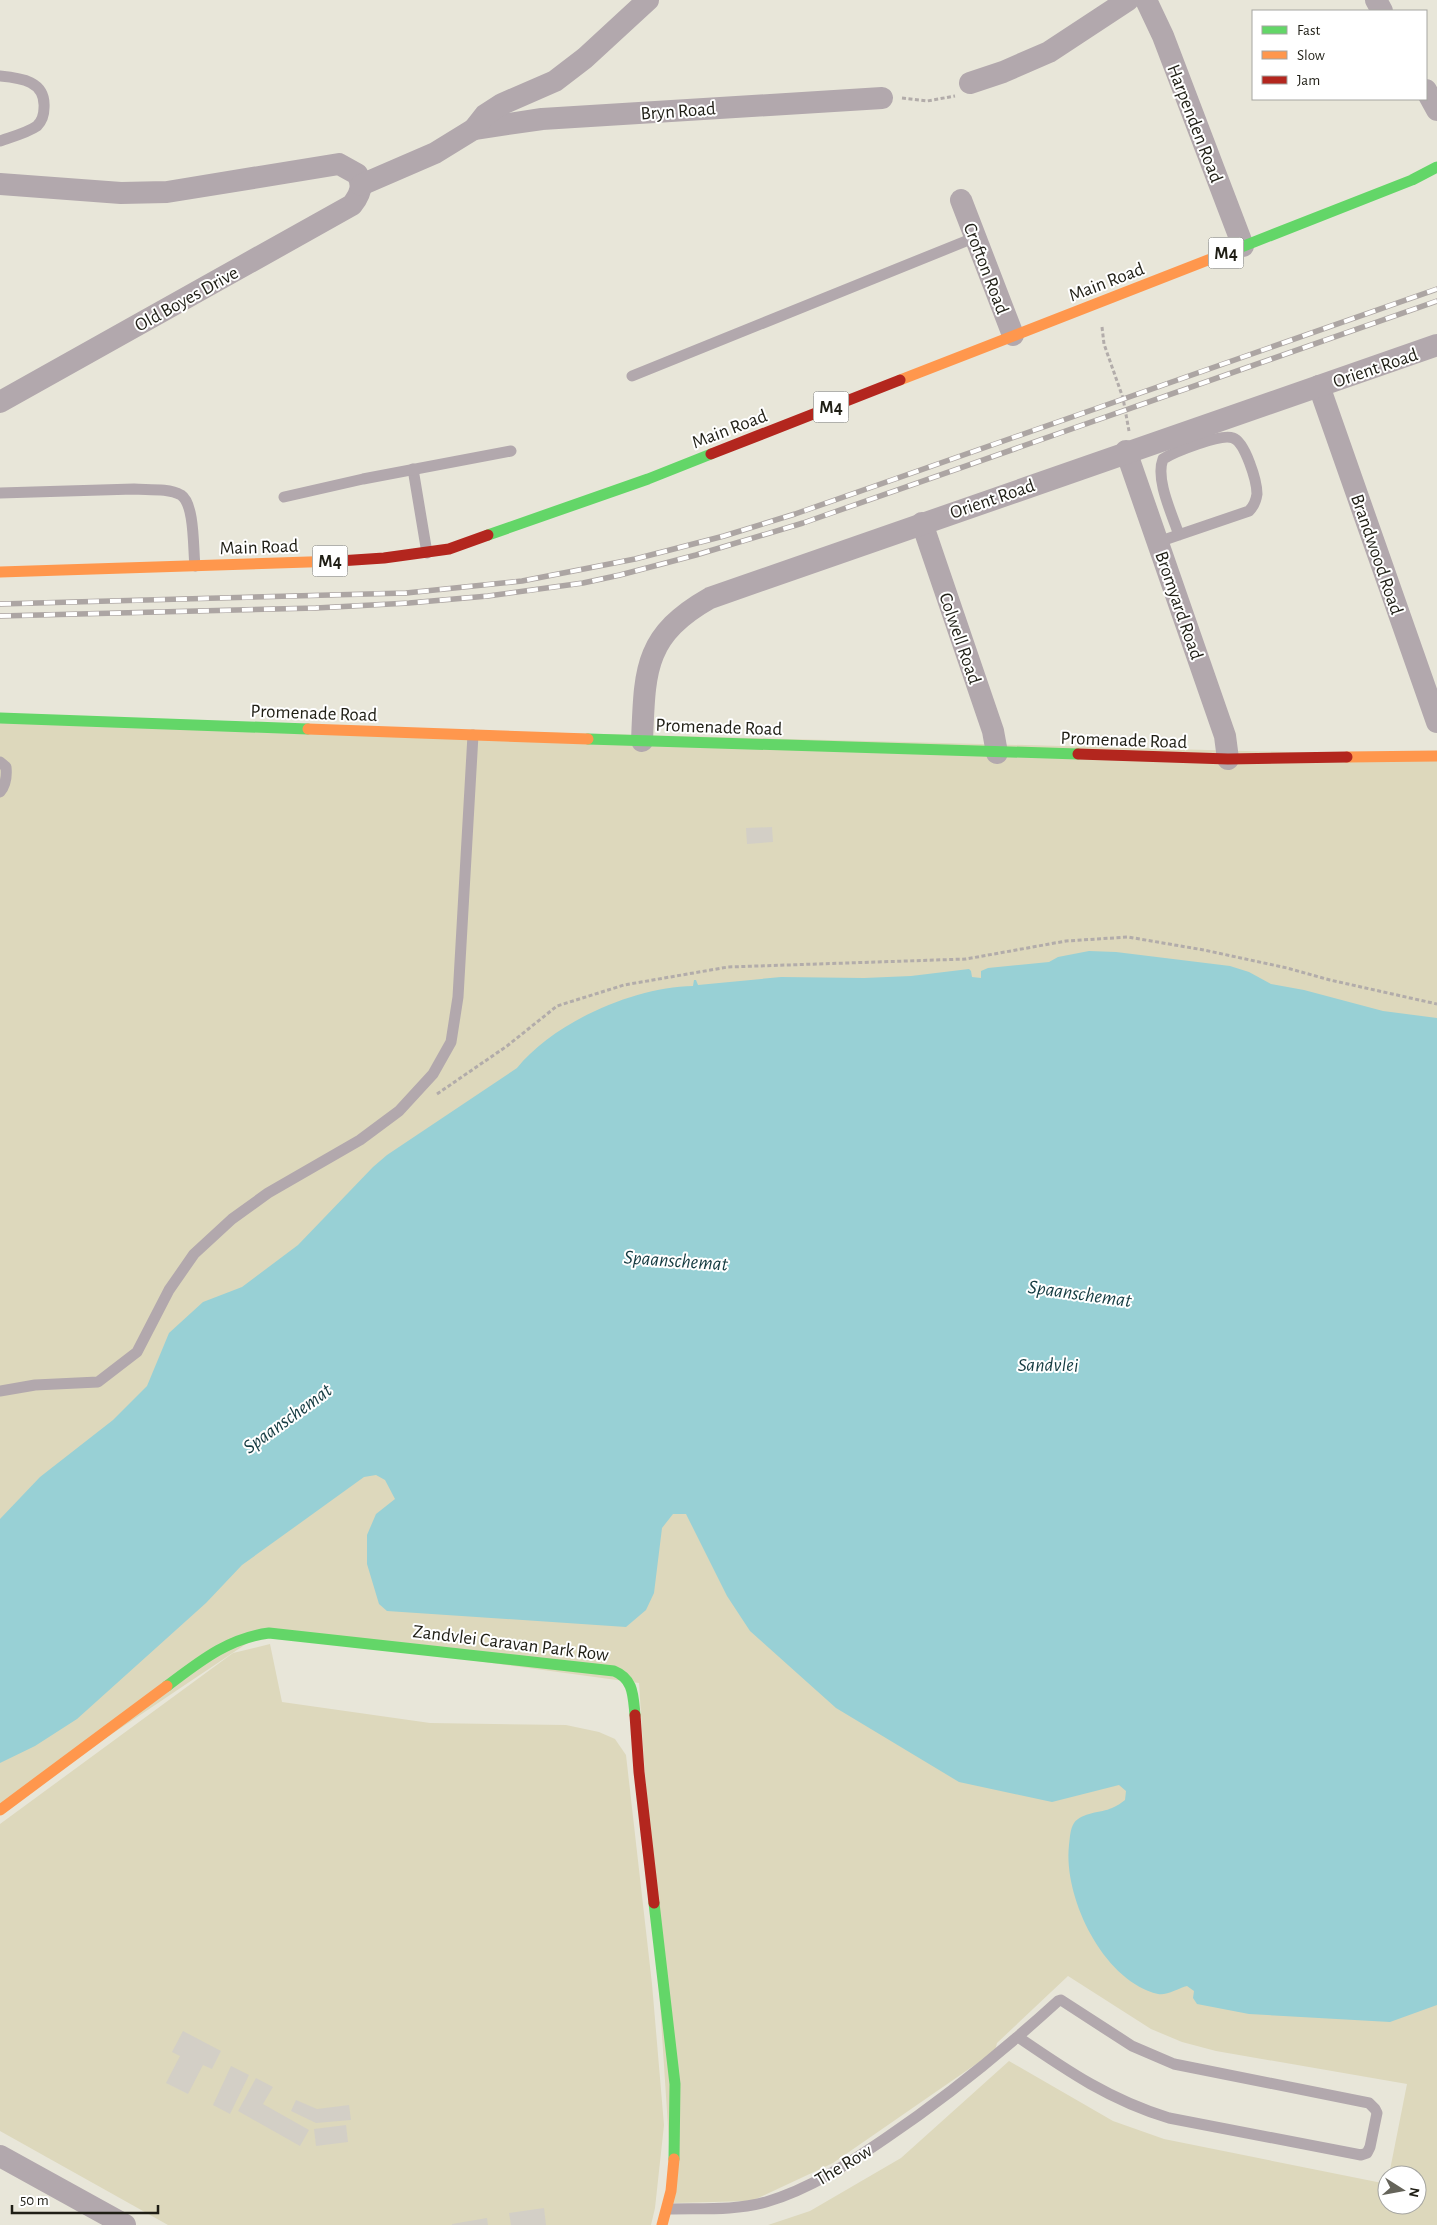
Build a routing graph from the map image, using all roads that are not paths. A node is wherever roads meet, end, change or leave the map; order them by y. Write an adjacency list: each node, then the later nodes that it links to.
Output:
1 (648, 0): 9 (street)
2 (1128, 0): 5 (street)
3 (1146, 0): 16 (street, Harpenden Road)
4 (0, 76): 10 (lane)
5 (970, 83)
6 (1427, 92): 8 (street)
7 (882, 98): 9 (street, Bryn Road)
8 (1437, 110)
9 (474, 129): 13 (street)
10 (0, 141)
11 (1437, 167): 16 (street, Main Road / M4)
12 (0, 184): 13 (street)
13 (361, 185): 21 (street, Old Boyes Drive)
14 (961, 200): 15 (street, Crofton Road)
15 (976, 237): 17 (street, Crofton Road); 19 (lane)
16 (1243, 246): 17 (street, Main Road / M4)
17 (1013, 336): 30 (street, Main Road / M4)
18 (1437, 345): 20 (street, Orient Road)
19 (632, 376)
20 (1319, 386): 22 (street, Orient Road); 34 (street, Brandwood Road)
21 (0, 402)
22 (1130, 450): 27 (street, Orient Road); 29 (street, Bromyard Road)
23 (511, 451): 24 (lane)
24 (413, 470): 26 (lane); 30 (lane)
25 (0, 493): 31 (lane)
26 (284, 497)
27 (922, 523): 36 (street, Orient Road); 37 (street, Colwell Road)
28 (1179, 535): 28 (lane); 29 (lane)
29 (1158, 542): 39 (street, Bromyard Road)
30 (427, 553): 31 (street, Main Road / M4)
31 (195, 566): 32 (street, Main Road / M4)
32 (0, 572)
33 (0, 718): 35 (street, Promenade Road)
34 (1437, 722)
35 (473, 735): 36 (street, Promenade Road); 42 (lane)
36 (642, 741): 37 (street, Promenade Road)
37 (997, 753): 39 (street, Promenade Road)
38 (1437, 756): 39 (street, Promenade Road)
39 (1228, 759)
40 (0, 762): 41 (lane)
41 (0, 792)
42 (0, 1391)
43 (0, 1810): 46 (street, Zandvlei Caravan Park Row)
44 (1018, 2037): 44 (lane, The Row); 46 (lane, The Row)
45 (0, 2156): 47 (street)
46 (668, 2209): 48 (street)
47 (125, 2225)
48 (662, 2225)

